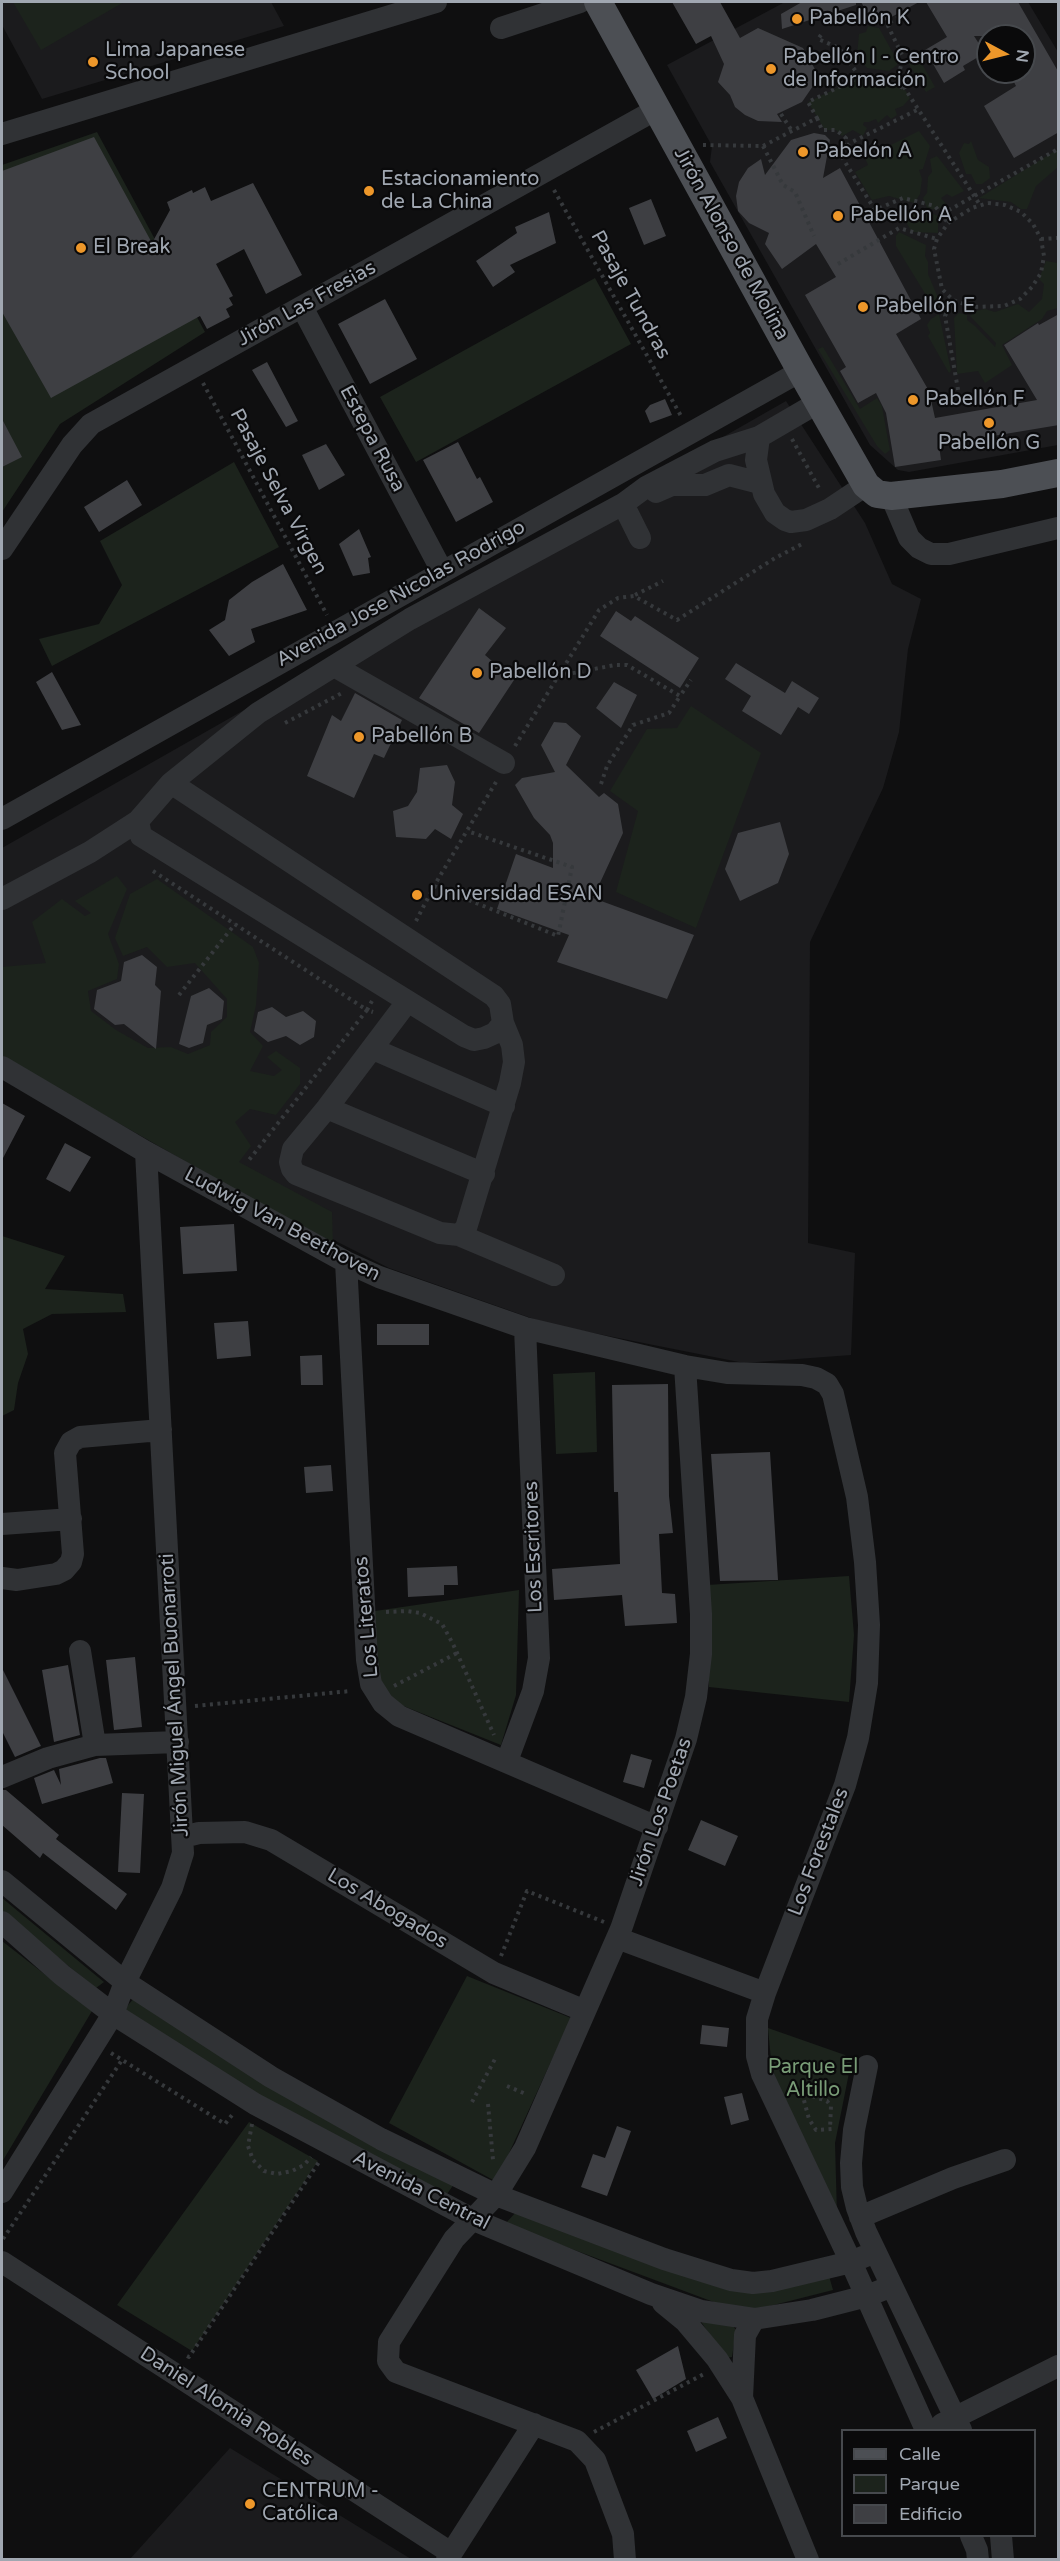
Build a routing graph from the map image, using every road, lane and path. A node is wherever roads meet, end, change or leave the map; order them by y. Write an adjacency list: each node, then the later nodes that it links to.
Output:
1 (436, 2): 14 (street)
2 (580, 2): 5 (street)
3 (598, 2): 9 (main road, Jirón Alonso de Molina)
4 (899, 17): 8 (path)
5 (501, 28)
6 (821, 35): 7 (path)
7 (860, 77): 8 (path); 12 (path)
8 (904, 88): 10 (path)
9 (657, 110): 19 (street, Jirón Las Fresias); 32 (main road, Jirón Alonso de Molina)
10 (917, 110): 18 (path); 20 (path)
11 (781, 114): 13 (path)
12 (817, 118): 13 (path); 18 (path)
13 (792, 131): 16 (path)
14 (2, 134)
15 (698, 143): 16 (path)
16 (763, 146): 24 (path)
17 (1059, 149): 20 (path)
18 (840, 154): 22 (path)
19 (544, 172): 30 (street, Jirón Las Fresias); 36 (path, Pasaje Tundras)
20 (974, 194): 21 (path); 22 (path)
21 (980, 206): 23 (path); 27 (path)
22 (942, 214): 23 (path)
23 (948, 223): 26 (path)
24 (814, 236)
25 (1059, 238): 27 (path)
26 (937, 239): 28 (path); 29 (path)
27 (1041, 239): 29 (path)
28 (838, 264)
29 (953, 300): 33 (path)
30 (302, 307): 31 (street, Jirón Las Fresias); 47 (street, Estepa Rusa)
31 (194, 367): 46 (street, Jirón Las Fresias); 50 (path, Pasaje Selva Virgen)
32 (801, 371): 34 (main road, Jirón Alonso de Molina); 36 (street, Avenida Jose Nicolas Rodrigo)
33 (959, 395)
34 (819, 402): 35 (street); 40 (main road, Jirón Alonso de Molina)
35 (783, 423): 37 (street); 42 (path)
36 (690, 433): 47 (street, Avenida Jose Nicolas Rodrigo)
37 (759, 437): 39 (street); 41 (street)
38 (1059, 473): 40 (main road)
39 (760, 483): 41 (street); 42 (street)
40 (879, 490): 42 (street); 43 (street)
41 (623, 504): 44 (street); 51 (street)
42 (830, 509)
43 (1059, 528)
44 (640, 538)
45 (806, 542): 49 (path)
46 (2, 549)
47 (442, 571): 50 (street, Avenida Jose Nicolas Rodrigo)
48 (663, 580): 49 (path)
49 (634, 596): 52 (path)
50 (335, 631): 60 (street, Avenida Jose Nicolas Rodrigo)
51 (334, 666): 54 (street); 58 (street)
52 (558, 676): 55 (path); 57 (path)
53 (691, 681): 55 (path)
54 (361, 682): 56 (path); 57 (street)
55 (680, 696): 59 (path)
56 (282, 725)
57 (504, 763): 62 (path)
58 (171, 783): 61 (street); 67 (street)
59 (601, 784)
60 (2, 819)
61 (138, 821): 65 (street); 68 (street)
62 (467, 831): 64 (path); 64 (path)
63 (148, 868): 66 (path)
64 (434, 886): 67 (path)
65 (2, 898)
66 (235, 924): 69 (path); 71 (path)
67 (407, 939): 73 (street)
68 (381, 986): 70 (street); 71 (path)
69 (179, 995)
70 (407, 1002): 72 (street); 73 (street)
71 (367, 1010): 72 (path); 79 (path)
72 (394, 1022): 74 (street)
73 (503, 1023): 76 (street)
74 (373, 1049): 76 (street); 77 (street)
75 (2, 1067): 78 (street, Ludwig Van Beethoven)
76 (504, 1106): 80 (street)
77 (327, 1108): 80 (street); 81 (street)
78 (146, 1152): 82 (street, Ludwig Van Beethoven); 87 (street, Jirón Miguel Ángel Buonarroti)
79 (249, 1160)
80 (484, 1174): 81 (street)
81 (459, 1235): 83 (street)
82 (346, 1262): 84 (street, Ludwig Van Beethoven); 91 (street, Los Literatos)
83 (554, 1275)
84 (525, 1328): 85 (street, Ludwig Van Beethoven); 98 (street, Los Escritores)
85 (685, 1366): 86 (street, Ludwig Van Beethoven); 100 (street, Jirón Los Poetas)
86 (827, 1384): 107 (street, Los Forestales)
87 (161, 1430): 88 (street); 95 (street, Jirón Miguel Ángel Buonarroti)
88 (71, 1519): 89 (street); 90 (street)
89 (2, 1524)
90 (2, 1578)
91 (364, 1614): 93 (path); 94 (street, Los Literatos)
92 (80, 1651): 97 (street)
93 (457, 1653): 94 (path); 98 (path)
94 (374, 1689): 95 (path); 98 (street, Los Literatos)
95 (176, 1707): 96 (street, Jirón Miguel Ángel Buonarroti)
96 (178, 1742): 97 (street); 101 (street, Jirón Miguel Ángel Buonarroti)
97 (95, 1746): 99 (street)
98 (509, 1757): 100 (street, Los Literatos)
99 (4, 1770)
100 (657, 1827): 104 (street, Jirón Los Poetas)
101 (183, 1837): 105 (street, Los Abogados); 106 (street, Jirón Miguel Ángel Buonarroti)
102 (2, 1881): 106 (street, Avenida Central)
103 (2, 1922): 109 (street, Avenida Central)
104 (619, 1933): 105 (path); 107 (street); 108 (street, Jirón Los Poetas)
105 (494, 1973): 108 (street, Los Abogados)
106 (125, 1982): 109 (street, Jirón Miguel Ángel Buonarroti); 129 (street, Avenida Central)
107 (765, 1993): 114 (street, Los Forestales)
108 (585, 2011): 129 (street, Jirón Los Poetas)
109 (113, 2014): 110 (street, Jirón Miguel Ángel Buonarroti); 131 (street, Avenida Central)
110 (96, 2043): 112 (path); 128 (street, Jirón Miguel Ángel Buonarroti)
111 (495, 2059): 118 (path)
112 (122, 2060): 120 (path); 132 (path)
113 (867, 2066): 123 (street)
114 (765, 2080): 116 (path); 135 (street, Los Forestales)
115 (507, 2086): 117 (path)
116 (802, 2092): 122 (path); 122 (path)
117 (529, 2095)
118 (472, 2102)
119 (488, 2104): 127 (path)
120 (234, 2112)
121 (253, 2124): 124 (path)
122 (830, 2129): 123 (path)
123 (854, 2130): 130 (street)
124 (311, 2157)
125 (1005, 2160): 130 (street)
126 (319, 2162): 140 (path)
127 (493, 2162)
128 (2, 2192)
129 (496, 2195): 131 (street, Jirón Los Poetas); 135 (street, Avenida Central)
130 (860, 2217): 133 (street)
131 (474, 2220): 137 (street, Avenida Central); 144 (street, Jirón Los Poetas)
132 (3, 2239)
133 (875, 2252): 135 (street, Avenida Central); 136 (street)
134 (2, 2262): 151 (street, Daniel Alomia Robles)
135 (851, 2262): 138 (street, Los Forestales)
136 (892, 2286): 138 (street, Avenida Central); 145 (street)
137 (651, 2294): 139 (street, Avenida Central); 141 (street)
138 (867, 2296): 139 (street, Avenida Central); 146 (street, Los Forestales)
139 (754, 2319): 143 (street)
140 (189, 2357)
141 (721, 2365): 143 (street); 148 (path)
142 (1059, 2366): 145 (street)
143 (742, 2398): 153 (street)
144 (534, 2424): 148 (street, Jirón Los Poetas); 151 (street)
145 (958, 2424): 147 (street)
146 (926, 2429)
147 (931, 2429)
148 (577, 2441): 152 (street)
149 (972, 2537): 154 (street)
150 (1001, 2537): 155 (street)
151 (449, 2556)
152 (626, 2559)
153 (808, 2559)
154 (978, 2559)
155 (1003, 2559)

